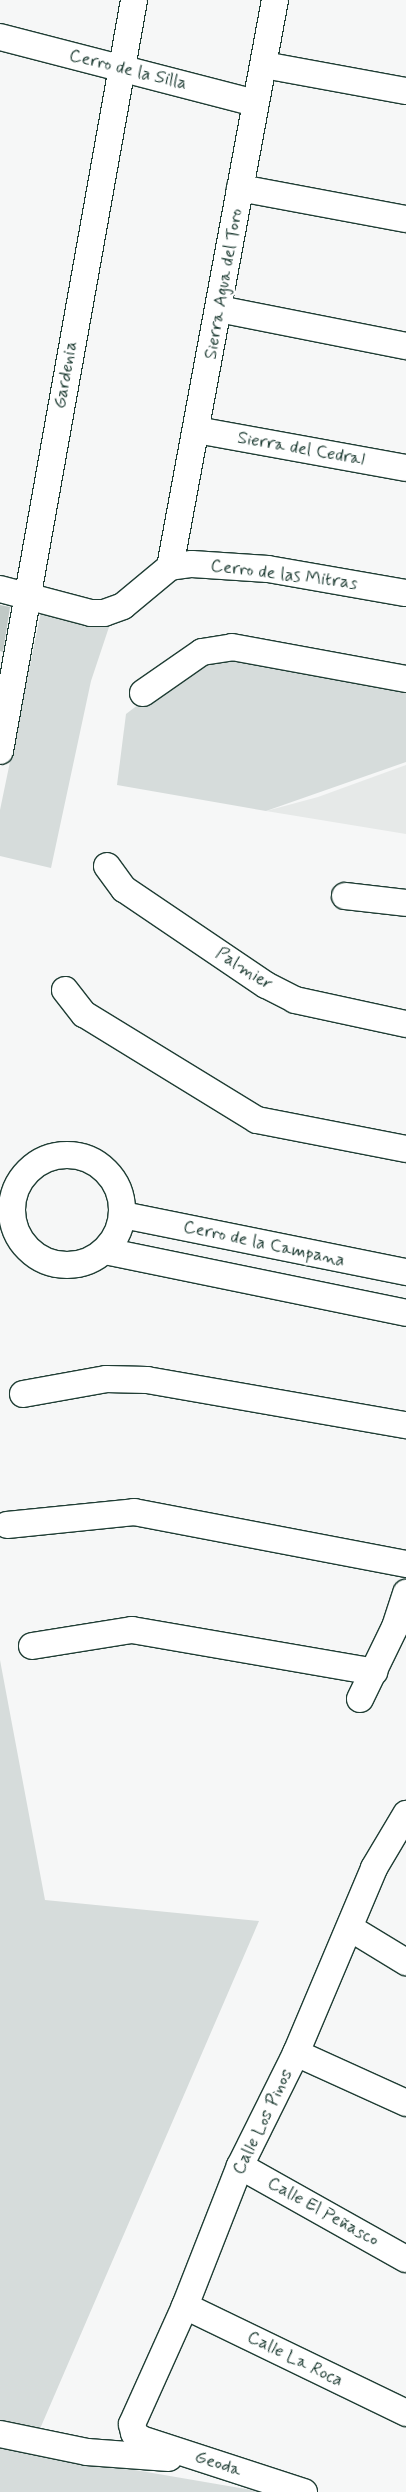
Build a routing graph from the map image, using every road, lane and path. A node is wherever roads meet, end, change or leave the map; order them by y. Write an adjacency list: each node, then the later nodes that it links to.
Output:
1 (134, 0): 5 (street, Gardenia)
2 (275, 0): 4 (street, Sierra Agua del Toro)
3 (0, 37): 5 (street, Cerro de la Silla)
4 (264, 65): 6 (street); 7 (street, Sierra Agua del Toro)
5 (121, 68): 7 (street, Cerro de la Silla); 17 (street, Gardenia)
6 (406, 91)
7 (256, 103): 8 (street, Sierra Agua del Toro)
8 (240, 188): 9 (street); 10 (street, Sierra Agua del Toro)
9 (406, 219)
10 (219, 309): 11 (street); 12 (street, Sierra Agua del Toro)
11 (406, 346)
12 (196, 430): 13 (street, Sierra del Cedral); 14 (street, Sierra Agua del Toro)
13 (406, 468)
14 (170, 567): 16 (street, Cerro de las Mitras); 17 (street)
15 (0, 589): 17 (street)
16 (406, 593)
17 (28, 597): 20 (street, Gardenia)
18 (406, 679): 19 (street)
19 (143, 693)
20 (0, 751)
21 (107, 866): 25 (street, Palmier)
22 (345, 896): 23 (street)
23 (406, 903)
24 (64, 990): 26 (street)
25 (406, 1024)
26 (406, 1149)
27 (6, 1200): 28 (street); 29 (street)
28 (123, 1215): 29 (street); 30 (street, Cerro de la Campana)
29 (105, 1251): 31 (street)
30 (406, 1272)
31 (406, 1312)
32 (23, 1394): 33 (street)
33 (406, 1425)
34 (7, 1525): 35 (street)
35 (406, 1564)
36 (406, 1594): 38 (street)
37 (32, 1646): 38 (street)
38 (374, 1672): 39 (street)
39 (360, 1699)
40 (406, 1814): 41 (street, Calle Los Pinos)
41 (350, 1928): 42 (street); 43 (street, Calle Los Pinos)
42 (406, 1962)
43 (296, 2053): 44 (street); 45 (street, Calle Los Pinos)
44 (406, 2103)
45 (240, 2166): 46 (street, Calle El Peñasco); 47 (street, Calle Los Pinos)
46 (406, 2259)
47 (184, 2306): 48 (street, Calle La Roca); 49 (street, Calle Los Pinos)
48 (406, 2412)
49 (134, 2433): 51 (street, Geoda)
50 (0, 2434): 51 (street)
51 (207, 2460): 52 (street, Geoda)
52 (304, 2492)

